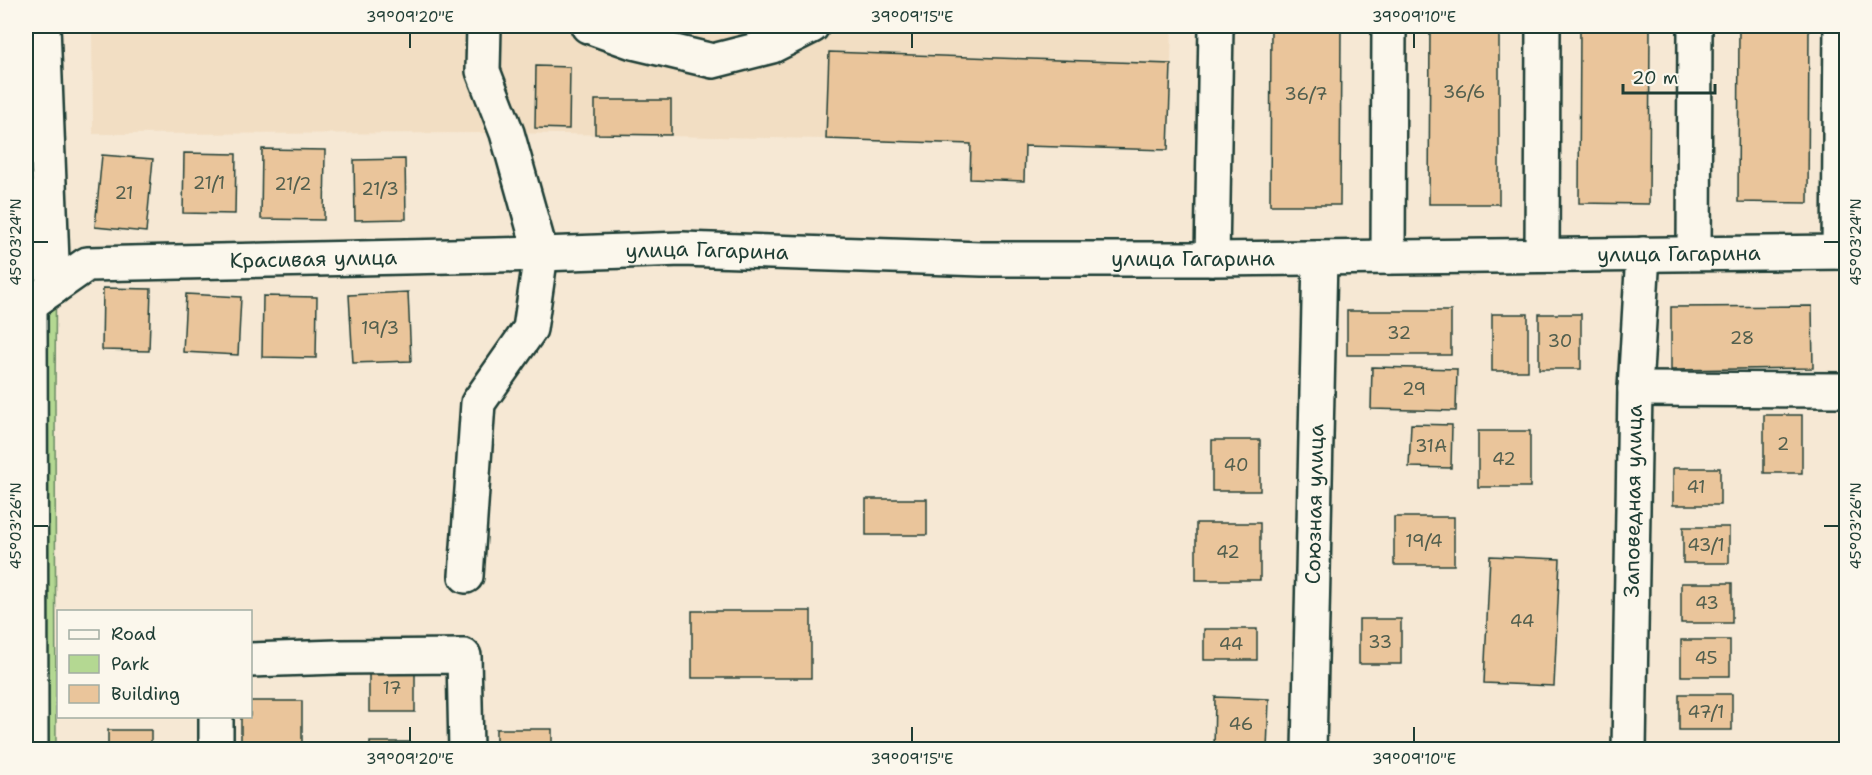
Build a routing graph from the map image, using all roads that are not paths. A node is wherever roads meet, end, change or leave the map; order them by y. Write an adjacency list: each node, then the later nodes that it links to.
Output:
1 (44, 26): 18 (street)
2 (484, 26): 12 (street)
3 (588, 26): 4 (street)
4 (812, 26)
5 (1216, 26): 17 (street)
6 (1389, 26): 15 (street)
7 (1543, 26): 14 (street)
8 (1695, 26): 11 (street)
9 (1841, 26): 10 (street)
10 (1843, 252): 11 (street, улица Гагарина)
11 (1694, 253): 13 (street, улица Гагарина)
12 (541, 254): 17 (street, улица Гагарина); 18 (street, Красивая улица); 21 (street)
13 (1643, 254): 14 (street, улица Гагарина); 19 (street, Заповедная улица)
14 (1542, 255): 15 (street, улица Гагарина)
15 (1388, 257): 16 (street, улица Гагарина)
16 (1320, 258): 17 (street, улица Гагарина); 27 (street, Союзная улица)
17 (1212, 259)
18 (36, 299): 24 (street)
19 (1635, 389): 20 (street); 28 (street, Заповедная улица)
20 (1846, 390)
21 (466, 576)
22 (252, 660): 26 (street)
23 (216, 718): 25 (street)
24 (31, 750)
25 (216, 750)
26 (466, 750)
27 (1309, 750)
28 (1629, 750)

